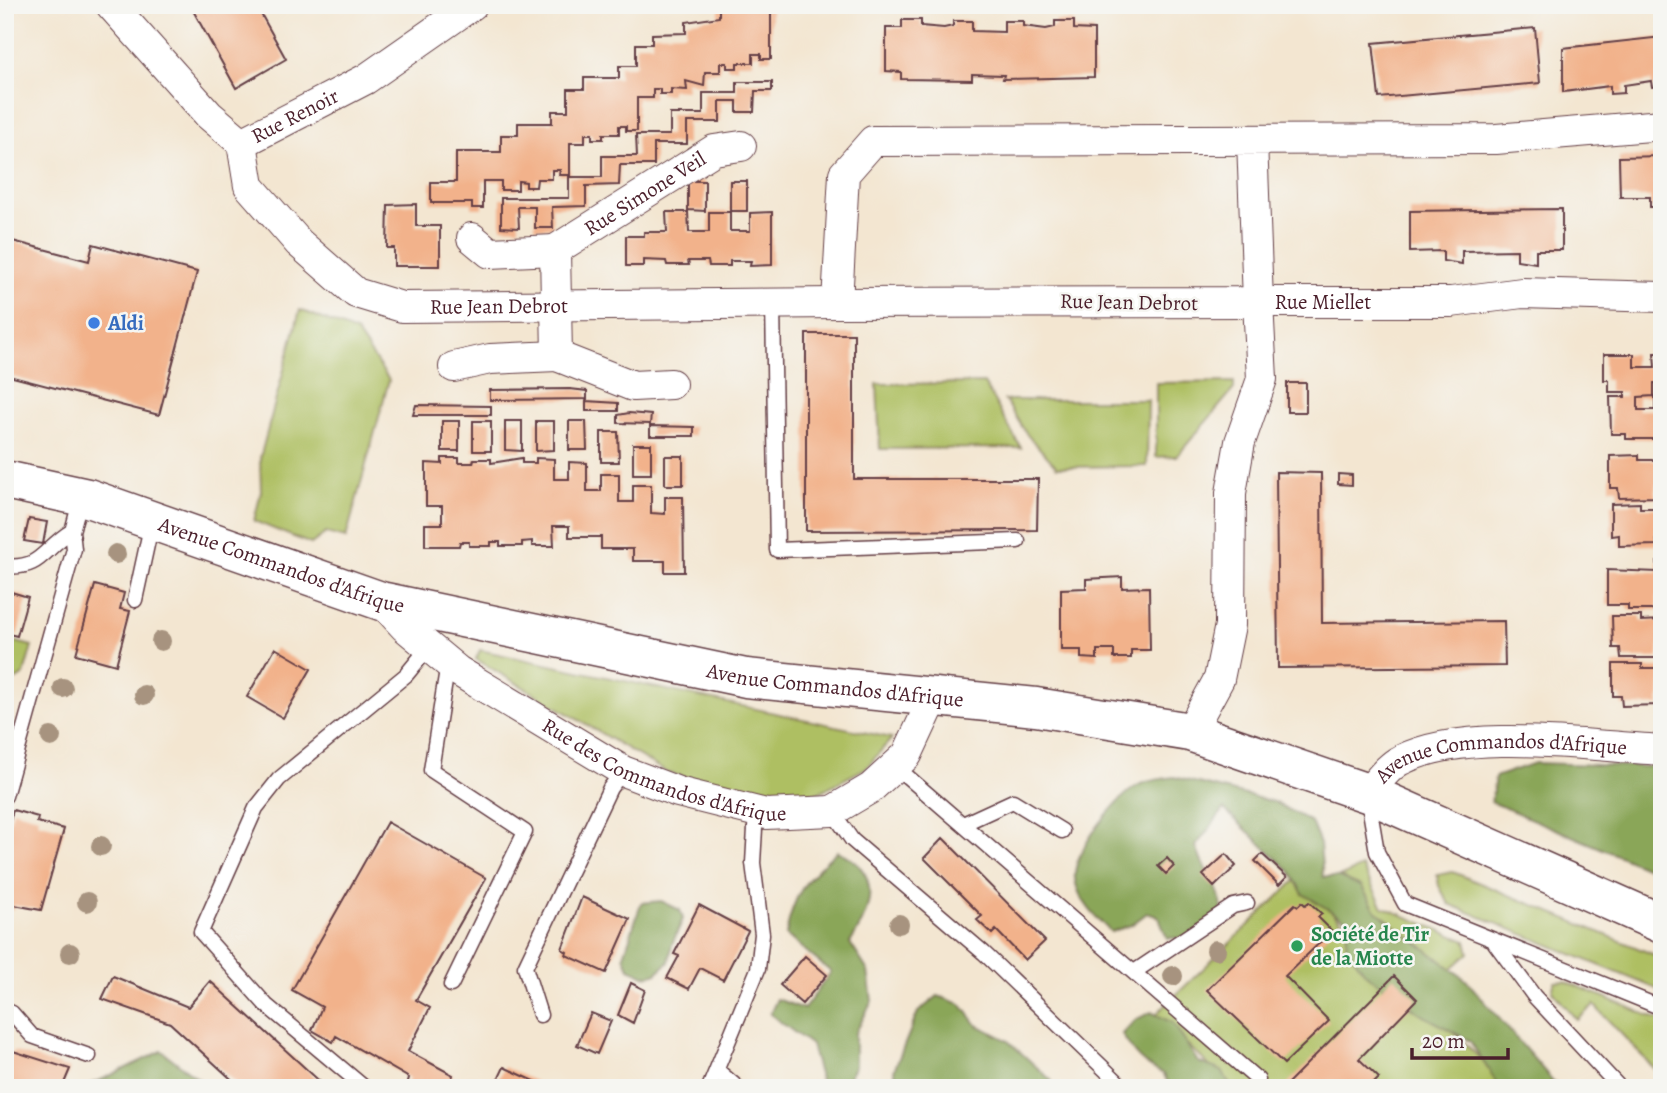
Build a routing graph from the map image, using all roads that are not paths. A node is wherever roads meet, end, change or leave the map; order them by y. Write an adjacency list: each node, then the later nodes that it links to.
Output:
1 (111, 5): 5 (street, Rue Renoir)
2 (472, 5): 5 (street, Rue Renoir)
3 (1662, 125): 4 (street)
4 (1252, 140): 10 (street); 11 (street)
5 (242, 143): 13 (street, Rue Jean Debrot)
6 (741, 146): 8 (street, Rue Simone Veil)
7 (472, 238): 8 (street, Rue Simone Veil)
8 (555, 250): 13 (street)
9 (1662, 297): 10 (street, Rue Miellet)
10 (1258, 302): 11 (street, Rue Jean Debrot); 26 (street, Rue Miellet)
11 (837, 303): 12 (street, Rue Jean Debrot)
12 (773, 304): 13 (street, Rue Jean Debrot); 20 (lane)
13 (557, 306): 14 (street)
14 (557, 356): 15 (street); 16 (street)
15 (454, 367)
16 (671, 384)
17 (5, 480): 18 (main road, Avenue Commandos d'Afrique)
18 (76, 514): 19 (main road, Avenue Commandos d'Afrique); 21 (lane); 31 (lane)
19 (153, 520): 22 (lane); 23 (main road, Avenue Commandos d'Afrique)
20 (1017, 541)
21 (5, 566)
22 (135, 600)
23 (381, 601): 24 (street, Rue des Commandos d'Afrique); 25 (main road, Avenue Commandos d'Afrique)
24 (438, 654): 29 (street, Rue des Commandos d'Afrique); 40 (lane); 47 (lane)
25 (934, 697): 26 (main road, Avenue Commandos d'Afrique); 28 (street, Rue des Commandos d'Afrique)
26 (1190, 732): 30 (main road, Avenue Commandos d'Afrique)
27 (1662, 750): 30 (street, Avenue Commandos d'Afrique)
28 (895, 765): 33 (street, Rue des Commandos d'Afrique); 34 (lane)
29 (623, 771): 32 (street, Rue des Commandos d'Afrique); 43 (lane)
30 (1367, 793): 37 (main road); 38 (lane)
31 (5, 796)
32 (756, 811): 33 (street, Rue des Commandos d'Afrique); 45 (lane)
33 (832, 811): 50 (lane)
34 (962, 824): 35 (lane); 39 (lane)
35 (1062, 831)
36 (1247, 903): 39 (lane)
37 (1662, 924)
38 (1494, 942): 41 (lane); 51 (lane)
39 (1134, 972): 46 (lane)
40 (451, 985)
41 (1662, 1008)
42 (5, 1010): 44 (lane)
43 (540, 1015)
44 (89, 1056)
45 (718, 1071): 48 (lane); 49 (lane)
46 (1258, 1080)
47 (365, 1088)
48 (709, 1088)
49 (738, 1088)
50 (1124, 1088)
51 (1620, 1088)

